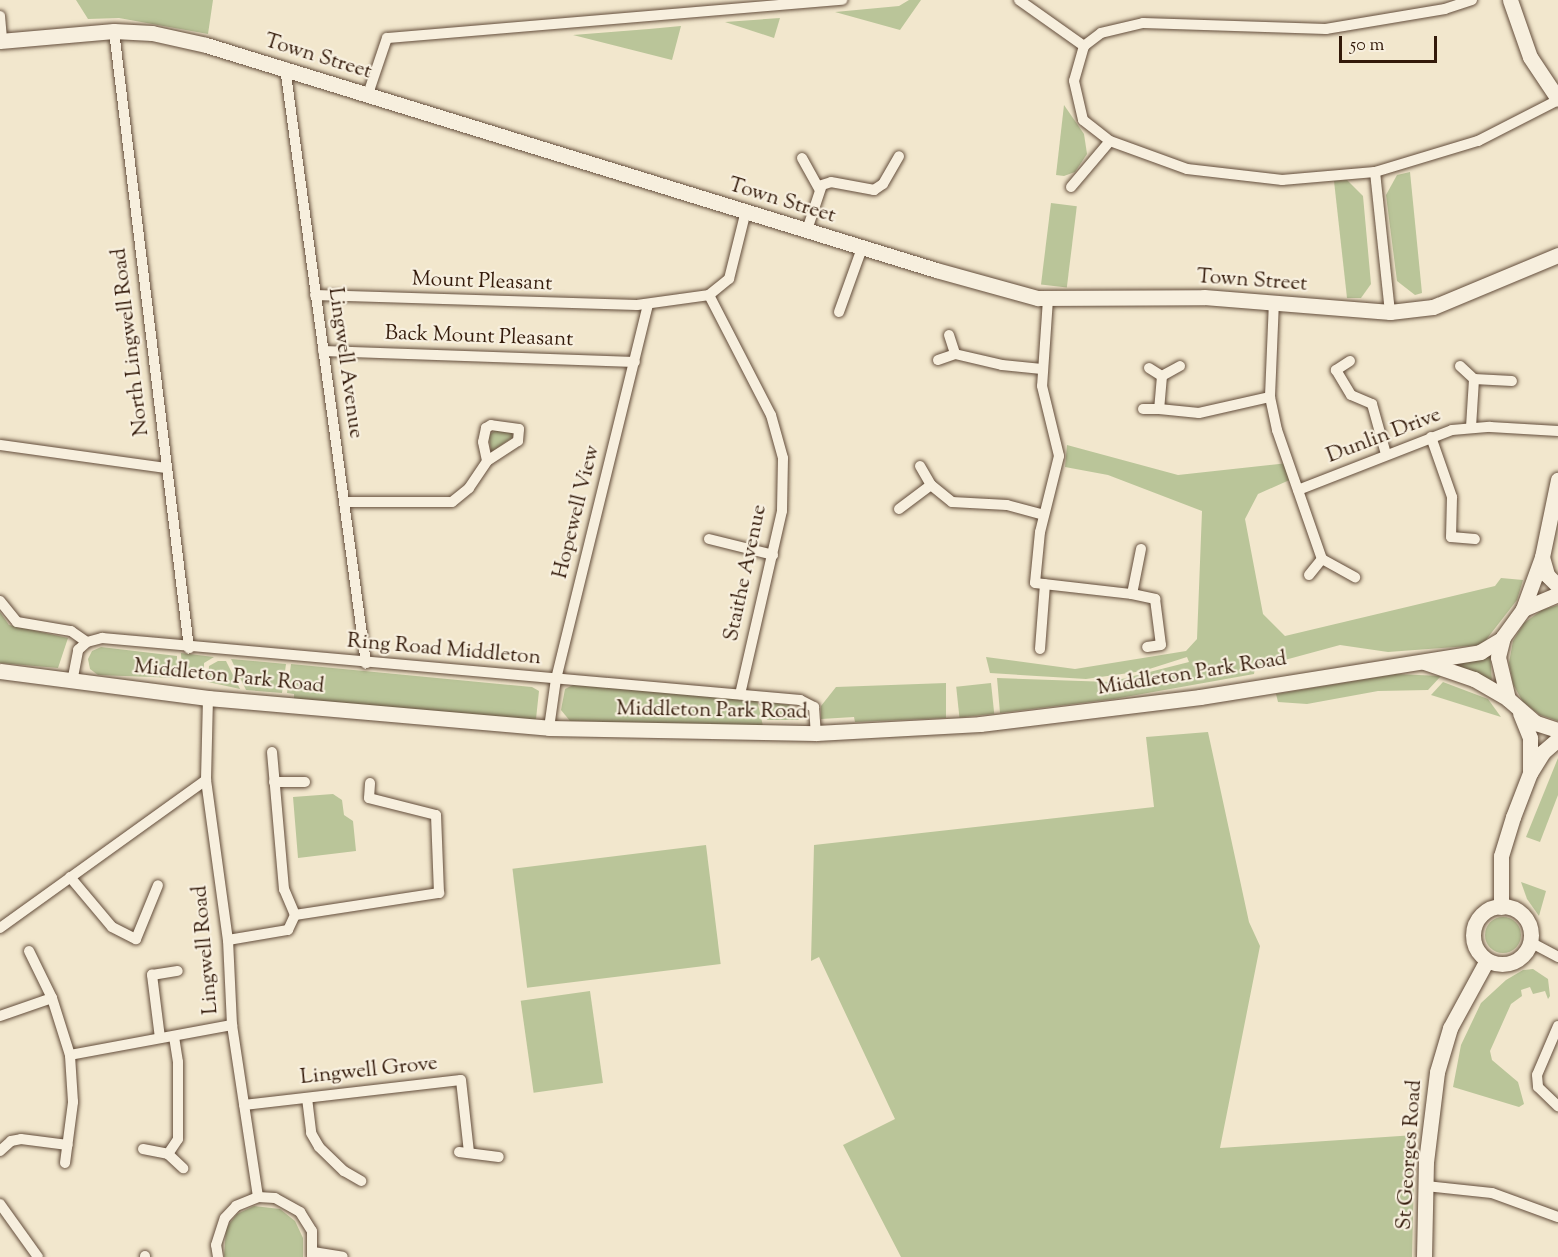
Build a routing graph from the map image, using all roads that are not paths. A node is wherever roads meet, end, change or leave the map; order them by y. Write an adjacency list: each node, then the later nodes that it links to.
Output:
1 (842, 0): 10 (street)
2 (1019, 0): 8 (street)
3 (1472, 0): 8 (street)
4 (1510, 0): 11 (street)
5 (0, 16): 7 (street)
6 (114, 31): 7 (street, Town Street); 9 (street, Town Street); 52 (street, North Lingwell Road)
7 (1, 41)
8 (1084, 46): 12 (street)
9 (285, 67): 10 (street, Town Street); 22 (street, Lingwell Avenue)
10 (368, 94): 18 (street, Town Street)
11 (1558, 99): 15 (street)
12 (1110, 141): 15 (street); 16 (street)
13 (899, 156): 17 (street)
14 (802, 158): 17 (street)
15 (1375, 172): 28 (street)
16 (1071, 187)
17 (819, 189): 19 (street)
18 (746, 212): 19 (street, Town Street); 23 (street)
19 (807, 230): 20 (street, Town Street)
20 (862, 248): 24 (street, Town Street); 27 (street)
21 (1558, 255): 28 (street, Town Street)
22 (315, 295): 26 (street, Mount Pleasant); 30 (street, Lingwell Avenue)
23 (709, 295): 26 (street, Mount Pleasant); 63 (street, Staithe Avenue)
24 (1047, 299): 25 (street, Town Street); 38 (street)
25 (1274, 301): 28 (street, Town Street); 42 (street)
26 (648, 305): 34 (street, Hopewell View)
27 (840, 312)
28 (1389, 312)
29 (949, 335): 31 (street)
30 (322, 351): 34 (street, Back Mount Pleasant); 56 (street, Lingwell Avenue)
31 (955, 354): 32 (street); 38 (street)
32 (938, 360)
33 (1350, 361): 49 (street)
34 (635, 362): 82 (street, Hopewell View)
35 (1180, 366): 39 (street)
36 (1460, 366): 40 (street)
37 (1149, 368): 39 (street)
38 (1042, 369): 58 (street)
39 (1162, 376): 44 (street)
40 (1474, 379): 41 (street); 45 (street)
41 (1512, 381)
42 (1270, 397): 44 (street); 55 (street)
43 (1143, 409): 44 (street)
44 (1159, 409)
45 (1471, 427): 46 (street, Dunlin Drive); 47 (street, Dunlin Drive)
46 (1558, 431)
47 (1431, 437): 49 (street, Dunlin Drive); 61 (street)
48 (0, 445): 52 (street)
49 (1386, 454): 55 (street, Dunlin Drive)
50 (487, 461): 56 (street)
51 (920, 466): 54 (street)
52 (166, 468): 77 (street, North Lingwell Road)
53 (1558, 480): 59 (street, Middleton Park Road)
54 (931, 485): 57 (street); 58 (street)
55 (1298, 490): 65 (street)
56 (346, 502): 80 (street, Lingwell Avenue)
57 (899, 509)
58 (1044, 515): 68 (street)
59 (1553, 532): 64 (street, Middleton Park Road)
60 (709, 539): 63 (street)
61 (1474, 539)
62 (1141, 549): 70 (street)
63 (773, 555): 84 (street, Staithe Avenue)
64 (1542, 557): 69 (street); 73 (street, Middleton Park Road)
65 (1322, 559): 66 (street); 67 (street)
66 (1309, 575)
67 (1355, 577)
68 (1045, 584): 70 (street); 78 (street)
69 (1558, 586)
70 (1132, 594): 76 (street)
71 (1558, 594): 73 (street)
72 (0, 601): 75 (street)
73 (1523, 609): 74 (street, Middleton Park Road)
74 (1502, 639): 79 (street, Middleton Park Road); 86 (street, Middleton Park Road)
75 (87, 642): 77 (street, Ring Road Middleton); 83 (street)
76 (1147, 647)
77 (189, 648): 80 (street, Ring Road Middleton)
78 (1040, 649)
79 (1421, 661): 86 (street, Middleton Park Road); 90 (street, Middleton Park Road)
80 (366, 664): 82 (street, Ring Road Middleton)
81 (0, 671): 83 (street, Middleton Park Road)
82 (556, 679): 84 (street, Ring Road Middleton); 88 (street, Hopewell View)
83 (72, 682): 85 (street, Middleton Park Road)
84 (740, 694): 90 (street, Ring Road Middleton)
85 (208, 698): 88 (street, Middleton Park Road); 94 (street, Lingwell Road)
86 (1508, 699): 87 (street, Middleton Park Road)
87 (1520, 713): 89 (street, Middleton Park Road); 93 (street)
88 (549, 728): 90 (street, Middleton Park Road)
89 (1558, 730)
90 (816, 733)
91 (1558, 739): 93 (street)
92 (272, 752): 95 (street)
93 (1530, 773): 100 (street)
94 (206, 780): 98 (street); 103 (street, Lingwell Road)
95 (274, 782): 96 (street); 101 (street)
96 (305, 782)
97 (370, 783): 101 (street)
98 (70, 877): 99 (street); 102 (street)
99 (158, 885)
100 (1501, 907): 104 (street); 107 (street)
101 (295, 915): 103 (street)
102 (0, 928)
103 (228, 940): 111 (street, Lingwell Road)
104 (1530, 942): 106 (street); 107 (street)
105 (29, 951): 109 (street)
106 (1558, 957)
107 (1487, 960): 127 (street, St Georges Road)
108 (178, 971): 114 (street)
109 (52, 998): 110 (street); 115 (street)
110 (0, 1016)
111 (232, 1026): 113 (street); 117 (street, Lingwell Road)
112 (1558, 1026): 118 (street)
113 (174, 1037): 114 (street); 122 (street)
114 (160, 1038): 115 (street)
115 (70, 1055): 119 (street)
116 (307, 1098): 117 (street, Lingwell Grove); 123 (street, Lingwell Grove); 126 (street)
117 (244, 1105): 128 (street, Lingwell Road)
118 (1558, 1106)
119 (68, 1144): 120 (street); 124 (street)
120 (1, 1149)
121 (143, 1149): 122 (street)
122 (168, 1154): 125 (street)
123 (499, 1157)
124 (65, 1163)
125 (183, 1168)
126 (361, 1181)
127 (1426, 1186): 130 (street); 135 (street, St Georges Road)
128 (258, 1197): 131 (street); 133 (street)
129 (0, 1204): 132 (street)
130 (1558, 1217)
131 (313, 1254): 134 (street)
132 (38, 1257)
133 (218, 1257)
134 (343, 1257)
135 (1424, 1257)

